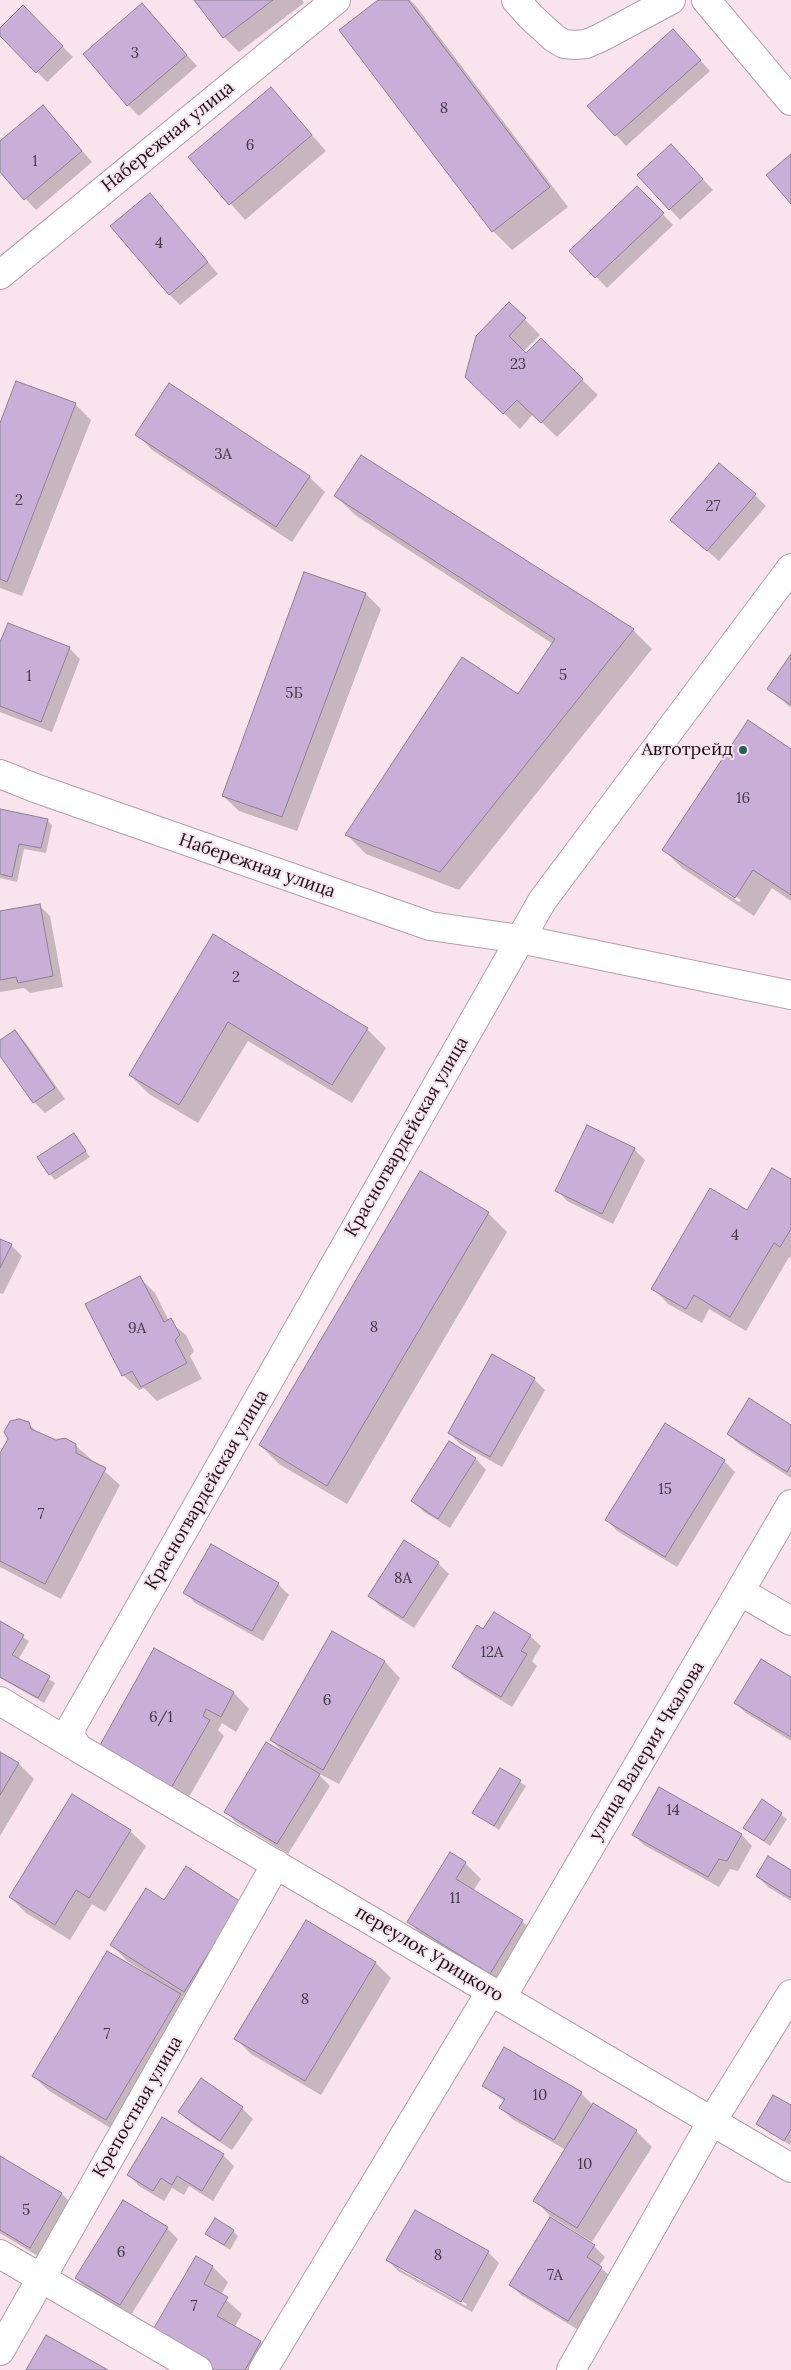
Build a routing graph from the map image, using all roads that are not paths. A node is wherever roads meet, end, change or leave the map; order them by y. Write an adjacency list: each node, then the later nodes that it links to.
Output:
1 (336, 0): 6 (street, Набережная улица)
2 (516, 0): 3 (street)
3 (671, 0)
4 (706, 0): 5 (street)
5 (791, 101)
6 (0, 275)
7 (791, 568): 9 (street, Красногвардейская улица)
8 (0, 774): 9 (street, Набережная улица)
9 (520, 939): 10 (street, Набережная улица); 15 (street, Красногвардейская улица)
10 (791, 995)
11 (791, 1504): 12 (street, улица Валерия Чкалова)
12 (741, 1592): 13 (street); 17 (street, улица Валерия Чкалова)
13 (791, 1620)
14 (0, 1701): 15 (street, переулок Урицкого)
15 (75, 1742): 16 (street, переулок Урицкого)
16 (276, 1864): 17 (street, переулок Урицкого); 22 (street, Крепостная улица)
17 (497, 1994): 19 (street, переулок Урицкого); 25 (street, улица Валерия Чкалова)
18 (791, 1994): 19 (street)
19 (712, 2121): 20 (street, переулок Урицкого); 26 (street)
20 (791, 2168)
21 (0, 2254): 22 (street)
22 (42, 2276): 23 (street, Крепостная улица); 24 (street)
23 (0, 2350)
24 (198, 2370)
25 (263, 2370)
26 (571, 2370)

